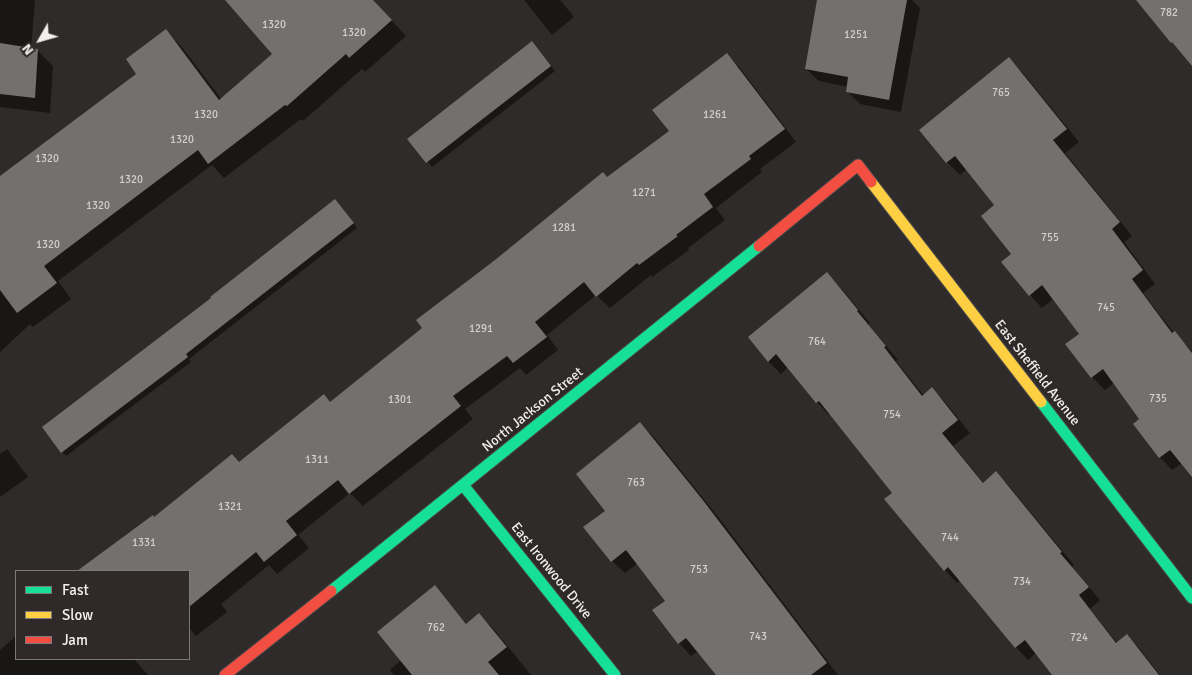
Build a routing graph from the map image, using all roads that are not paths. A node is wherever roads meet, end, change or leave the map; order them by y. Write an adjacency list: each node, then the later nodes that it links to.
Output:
1 (858, 165): 2 (street, North Jackson Street); 3 (street, East Sheffield Avenue)
2 (463, 485): 4 (street, North Jackson Street); 5 (street, East Ironwood Drive)
3 (1192, 598)
4 (225, 675)
5 (615, 675)

